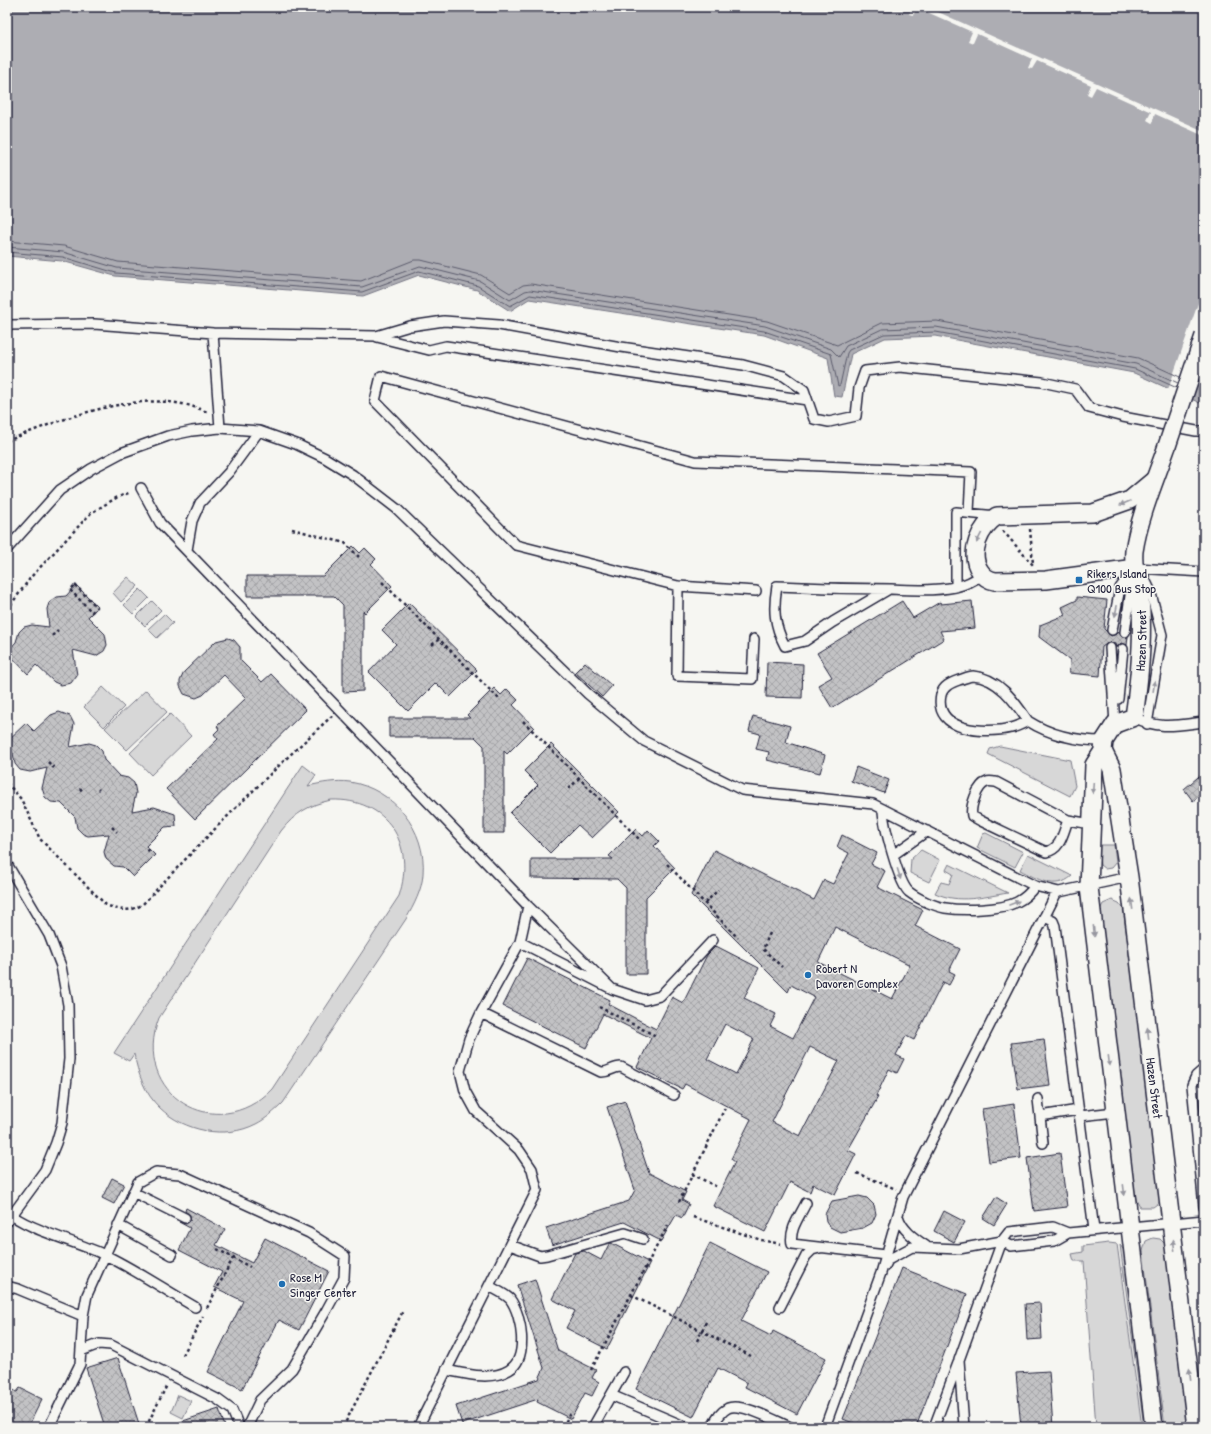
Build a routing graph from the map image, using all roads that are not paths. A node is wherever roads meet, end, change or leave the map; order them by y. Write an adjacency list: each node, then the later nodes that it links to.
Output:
1 (7, 325): 2 (lane)
2 (213, 333): 3 (lane); 6 (lane)
3 (376, 336): 5 (lane); 5 (lane)
4 (1204, 336): 9 (street, Hazen Street, bridge)
5 (807, 400): 8 (lane)
6 (220, 428): 7 (lane); 13 (lane)
7 (259, 431): 14 (lane); 32 (lane)
8 (1204, 431)
9 (1155, 479): 12 (street, one-way to 12); 15 (street, Hazen Street)
10 (141, 488): 14 (lane)
11 (969, 512): 12 (lane); 18 (lane); 19 (lane)
12 (997, 516): 17 (street, one-way to 17)
13 (7, 549)
14 (187, 550): 42 (lane)
15 (1138, 568): 16 (lane); 17 (street); 22 (lane, one-way to 22); 23 (lane); 28 (street, Hazen Street)
16 (1204, 572)
17 (983, 574): 19 (lane)
18 (678, 586): 21 (lane); 24 (lane)
19 (956, 587): 20 (lane)
20 (889, 589): 20 (lane)
21 (756, 592)
22 (1112, 630)
23 (1125, 632)
24 (754, 639)
25 (1110, 648): 30 (lane)
26 (1123, 649): 30 (lane)
27 (1028, 721): 27 (lane); 31 (lane)
28 (1141, 721): 29 (lane); 30 (street)
29 (1204, 722)
30 (1115, 724): 31 (street)
31 (1104, 746): 34 (street, one-way to 34); 38 (street, Hazen Street)
32 (884, 809): 35 (lane); 36 (lane)
33 (1068, 820): 33 (lane); 34 (lane)
34 (1091, 824): 40 (street)
35 (927, 831): 36 (lane); 39 (lane)
36 (894, 855): 39 (lane, one-way to 39)
37 (7, 864): 58 (lane)
38 (1129, 877): 40 (lane); 62 (street, Hazen Street, one-way to 38)
39 (1035, 886): 41 (lane)
40 (1089, 887): 41 (lane); 51 (street, one-way to 51)
41 (1056, 892): 43 (lane)
42 (528, 906): 45 (lane); 46 (lane)
43 (1044, 918): 52 (lane); 59 (lane)
44 (713, 940): 46 (lane)
45 (520, 942): 46 (lane); 47 (lane)
46 (612, 989)
47 (481, 1013): 49 (lane); 69 (lane)
48 (1204, 1069): 57 (lane)
49 (674, 1095)
50 (1038, 1099): 53 (lane)
51 (1115, 1112): 52 (lane); 64 (street, one-way to 64)
52 (1079, 1113): 53 (lane); 65 (lane)
53 (1040, 1116): 54 (lane)
54 (1043, 1143)
55 (133, 1192): 60 (lane); 63 (lane); 90 (lane)
56 (806, 1203): 71 (lane)
57 (1204, 1207)
58 (9, 1216): 72 (lane)
59 (898, 1216): 70 (lane); 74 (lane)
60 (185, 1218)
61 (1204, 1220): 62 (lane)
62 (1171, 1222): 64 (lane); 100 (street, Hazen Street, one-way to 62)
63 (118, 1225): 72 (lane); 73 (lane)
64 (1129, 1227): 65 (lane); 99 (street)
65 (1094, 1230): 66 (lane)
66 (1068, 1233): 68 (lane); 68 (lane)
67 (643, 1239): 69 (lane)
68 (1002, 1241): 70 (lane); 82 (lane)
69 (510, 1245): 77 (lane)
70 (926, 1246): 75 (lane)
71 (821, 1248): 74 (lane); 79 (lane)
72 (105, 1255): 78 (lane); 80 (lane)
73 (172, 1255)
74 (886, 1255): 75 (lane)
75 (881, 1273): 96 (lane)
76 (7, 1286): 80 (lane)
77 (489, 1286): 83 (lane); 83 (lane)
78 (195, 1307)
79 (780, 1307)
80 (83, 1316): 81 (lane)
81 (81, 1351): 88 (lane); 89 (lane)
82 (959, 1360): 97 (lane); 98 (lane)
83 (446, 1370): 91 (lane)
84 (624, 1372): 85 (lane)
85 (611, 1395): 92 (lane); 93 (lane)
86 (1204, 1422): 101 (lane)
87 (777, 1425): 94 (lane); 95 (lane)
88 (49, 1427)
89 (240, 1427)
90 (247, 1427)
91 (418, 1427)
92 (593, 1427)
93 (686, 1427)
94 (712, 1427)
95 (790, 1427)
96 (825, 1427)
97 (934, 1427)
98 (964, 1427)
99 (1154, 1427)
100 (1196, 1427)
101 (1202, 1427)

